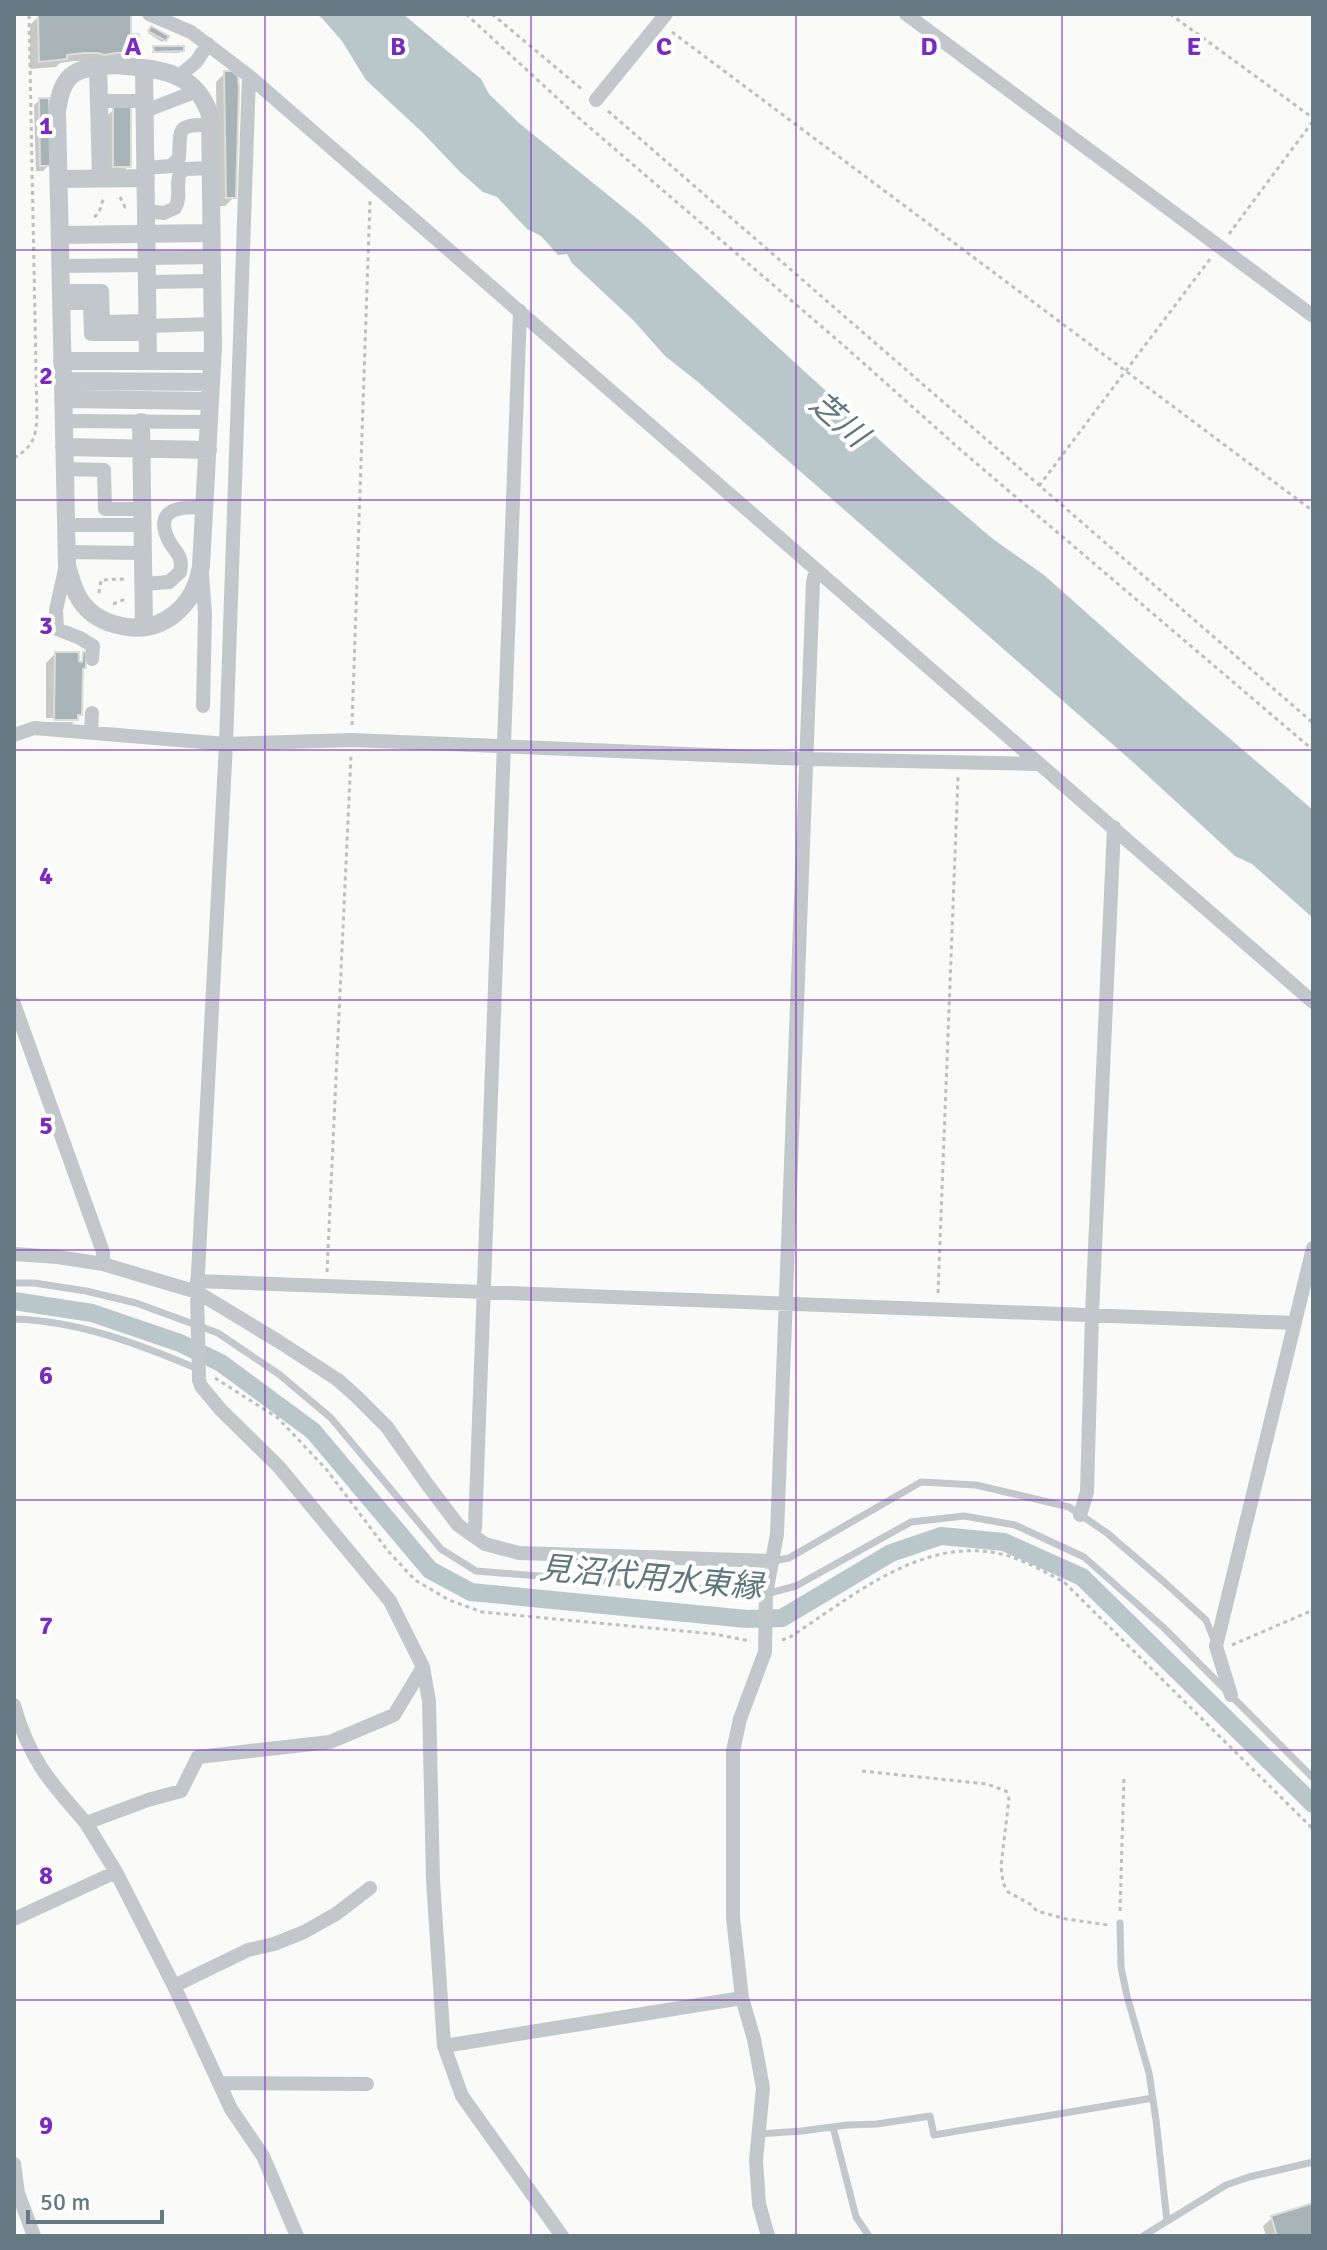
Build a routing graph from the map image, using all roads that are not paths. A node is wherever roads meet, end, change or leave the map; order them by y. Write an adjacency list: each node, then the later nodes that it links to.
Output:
1 (149, 14): 4 (street)
2 (906, 14): 29 (street)
3 (663, 18): 10 (street)
4 (208, 44): 7 (street); 8 (street)
5 (98, 66): 6 (street); 11 (street); 16 (street)
6 (144, 68): 7 (street); 12 (street)
7 (179, 76): 9 (street)
8 (249, 76): 28 (street); 60 (street)
9 (197, 91): 12 (street); 13 (street)
10 (596, 100)
11 (99, 101): 12 (street); 17 (street)
12 (145, 106): 15 (street)
13 (210, 125): 14 (street); 15 (street)
14 (211, 168): 18 (street); 19 (street)
15 (146, 173): 17 (street); 18 (street)
16 (59, 179): 17 (street); 21 (street)
17 (109, 189)
18 (146, 209): 20 (street)
19 (211, 233): 20 (street); 22 (street)
20 (147, 234): 21 (street); 24 (street)
21 (60, 235): 23 (street)
22 (212, 257): 25 (street); 26 (street)
23 (61, 266): 24 (street); 27 (street)
24 (147, 268): 25 (street); 25 (street); 31 (street)
25 (179, 277): 26 (street)
26 (212, 281): 30 (street)
27 (61, 297): 31 (street); 33 (street)
28 (520, 311): 52 (street); 61 (street)
29 (1313, 316)
30 (213, 324): 31 (street); 34 (street)
31 (148, 327): 32 (street)
32 (148, 360): 33 (street); 34 (street)
33 (62, 361): 36 (street)
34 (212, 361): 35 (street)
35 (211, 382): 36 (street); 37 (street)
36 (63, 390): 37 (street); 38 (street)
37 (210, 401): 40 (street)
38 (63, 421): 39 (street); 41 (street)
39 (141, 422): 40 (street); 42 (street)
40 (209, 422): 43 (street)
41 (64, 447): 42 (street); 44 (street)
42 (141, 448): 43 (street); 46 (street)
43 (208, 450): 45 (street)
44 (64, 469): 46 (street); 47 (street)
45 (205, 508): 51 (street); 53 (street)
46 (142, 517): 48 (street); 49 (street)
47 (66, 525): 48 (street); 50 (street)
48 (103, 545): 49 (street); 50 (street)
49 (143, 553): 53 (street)
50 (66, 558): 54 (street); 55 (street)
51 (201, 566): 54 (street); 56 (street)
52 (816, 570): 62 (street); 63 (street)
53 (144, 582): 54 (street)
54 (144, 627)
55 (92, 659)
56 (203, 706)
57 (92, 713): 58 (street)
58 (91, 733): 59 (street); 60 (street)
59 (14, 735)
60 (226, 744): 61 (street); 71 (street)
61 (505, 746): 62 (street); 72 (street)
62 (807, 759): 63 (street); 73 (street)
63 (1038, 764): 64 (street)
64 (1114, 827): 65 (street); 74 (street)
65 (1313, 1002)
66 (14, 1004): 69 (street)
67 (1313, 1248): 76 (street)
68 (14, 1254): 69 (street)
69 (103, 1264): 71 (street)
70 (14, 1283): 77 (lane)
71 (197, 1287): 72 (street); 77 (street); 80 (street)
72 (482, 1292): 73 (street); 80 (street)
73 (786, 1304): 74 (street); 81 (street)
74 (1092, 1314): 76 (street); 79 (street)
75 (14, 1319): 78 (lane)
76 (1294, 1323): 83 (street)
77 (199, 1328): 78 (street); 82 (lane)
78 (198, 1367): 84 (street)
79 (1080, 1515): 81 (lane); 83 (lane)
80 (472, 1535): 81 (street)
81 (773, 1561): 82 (street)
82 (766, 1599): 85 (lane); 94 (street)
83 (1217, 1649): 85 (street)
84 (423, 1667): 88 (street); 95 (street)
85 (1231, 1695): 87 (lane)
86 (14, 1705): 88 (street)
87 (1313, 1778)
88 (86, 1823): 89 (street)
89 (116, 1872): 91 (street); 93 (street)
90 (370, 1888): 93 (street)
91 (14, 1919)
92 (1120, 1925): 98 (lane)
93 (174, 1986): 96 (street)
94 (742, 1998): 95 (street); 100 (street)
95 (444, 2046): 106 (street)
96 (219, 2083): 97 (street); 105 (street)
97 (367, 2084)
98 (1153, 2098): 99 (lane); 103 (lane)
99 (833, 2127): 100 (lane); 108 (lane)
100 (758, 2134): 107 (street)
101 (1313, 2162): 103 (lane)
102 (14, 2164): 104 (street)
103 (1167, 2221): 109 (lane)
104 (34, 2236)
105 (297, 2236)
106 (562, 2236)
107 (768, 2236)
108 (869, 2236)
109 (1143, 2236)

